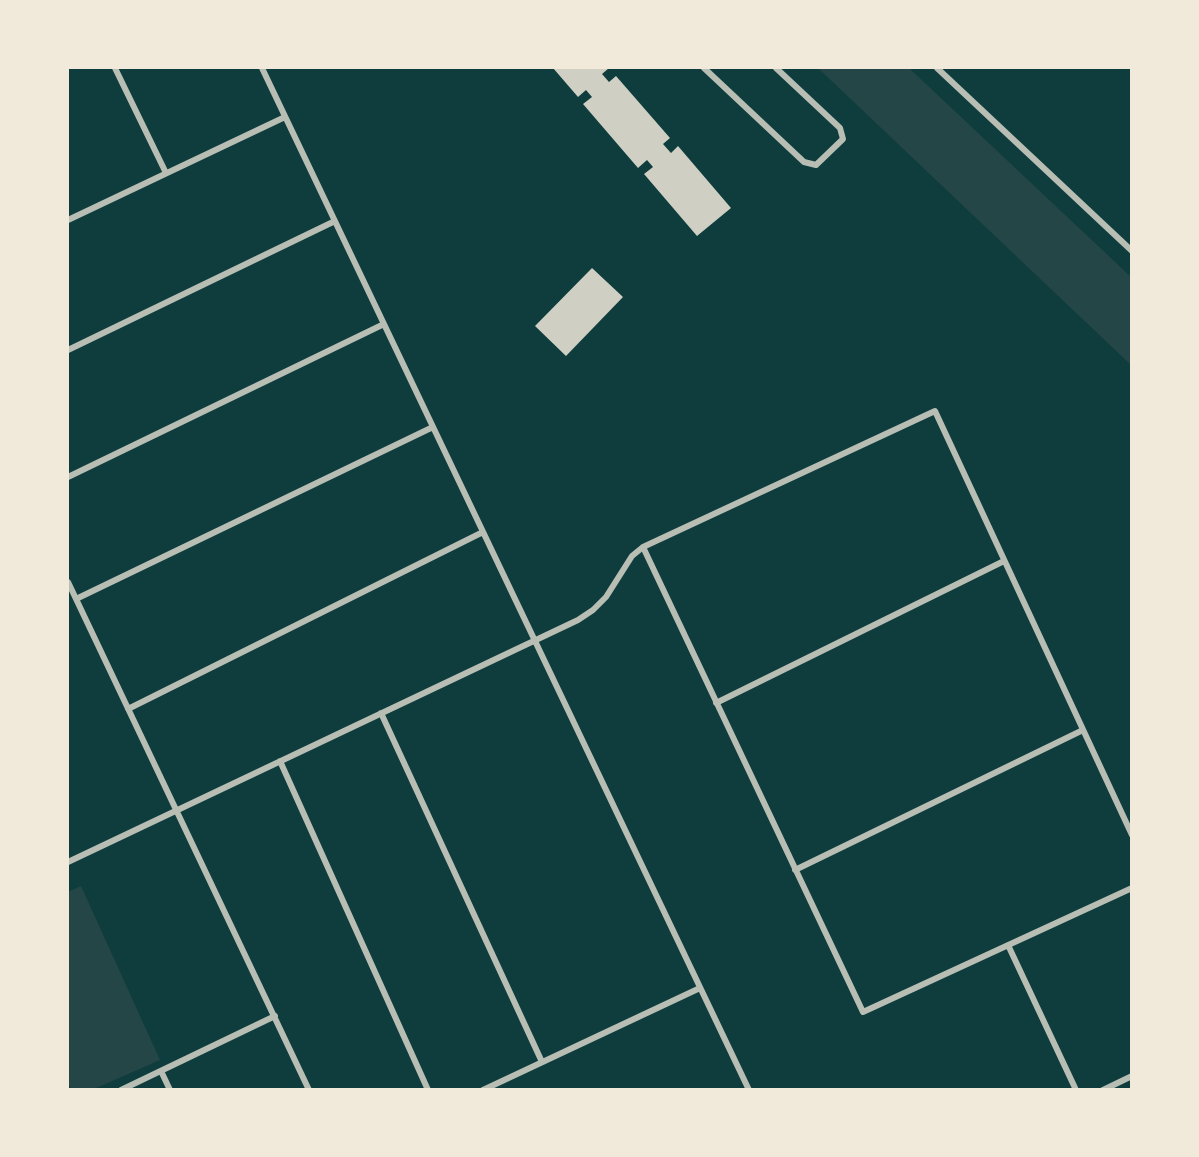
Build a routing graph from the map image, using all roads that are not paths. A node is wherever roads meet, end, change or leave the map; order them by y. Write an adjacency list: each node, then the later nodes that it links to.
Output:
1 (115, 68): 7 (street)
2 (262, 68): 6 (street)
3 (704, 68): 4 (street)
4 (776, 68)
5 (937, 68): 10 (street)
6 (285, 117): 7 (street); 9 (street)
7 (166, 173): 8 (street)
8 (68, 220)
9 (335, 221): 11 (street); 12 (street)
10 (1131, 251)
11 (384, 324): 13 (street); 14 (street)
12 (68, 350)
13 (433, 427): 15 (street); 19 (street)
14 (68, 477)
15 (483, 532): 20 (street); 22 (street)
16 (643, 547): 17 (street); 20 (street); 21 (street)
17 (1004, 561): 21 (street); 24 (street)
18 (68, 582): 19 (street)
19 (76, 599): 22 (street)
20 (534, 639): 23 (street); 32 (street)
21 (716, 703): 29 (street)
22 (128, 709): 26 (street)
23 (381, 713): 25 (street); 34 (street)
24 (1083, 730): 27 (street); 29 (street)
25 (280, 761): 26 (street); 40 (street)
26 (177, 810): 28 (street); 33 (street)
27 (1131, 835)
28 (68, 862)
29 (795, 870): 31 (street)
30 (1131, 888): 31 (street)
31 (1008, 945): 43 (street)
32 (700, 988): 34 (street); 42 (street)
33 (274, 1016): 35 (street); 39 (street)
34 (542, 1062): 41 (street)
35 (161, 1071): 37 (street); 38 (street)
36 (1131, 1076): 44 (street)
37 (121, 1089)
38 (170, 1089)
39 (309, 1089)
40 (428, 1089)
41 (483, 1089)
42 (748, 1089)
43 (1076, 1089)
44 (1103, 1089)

